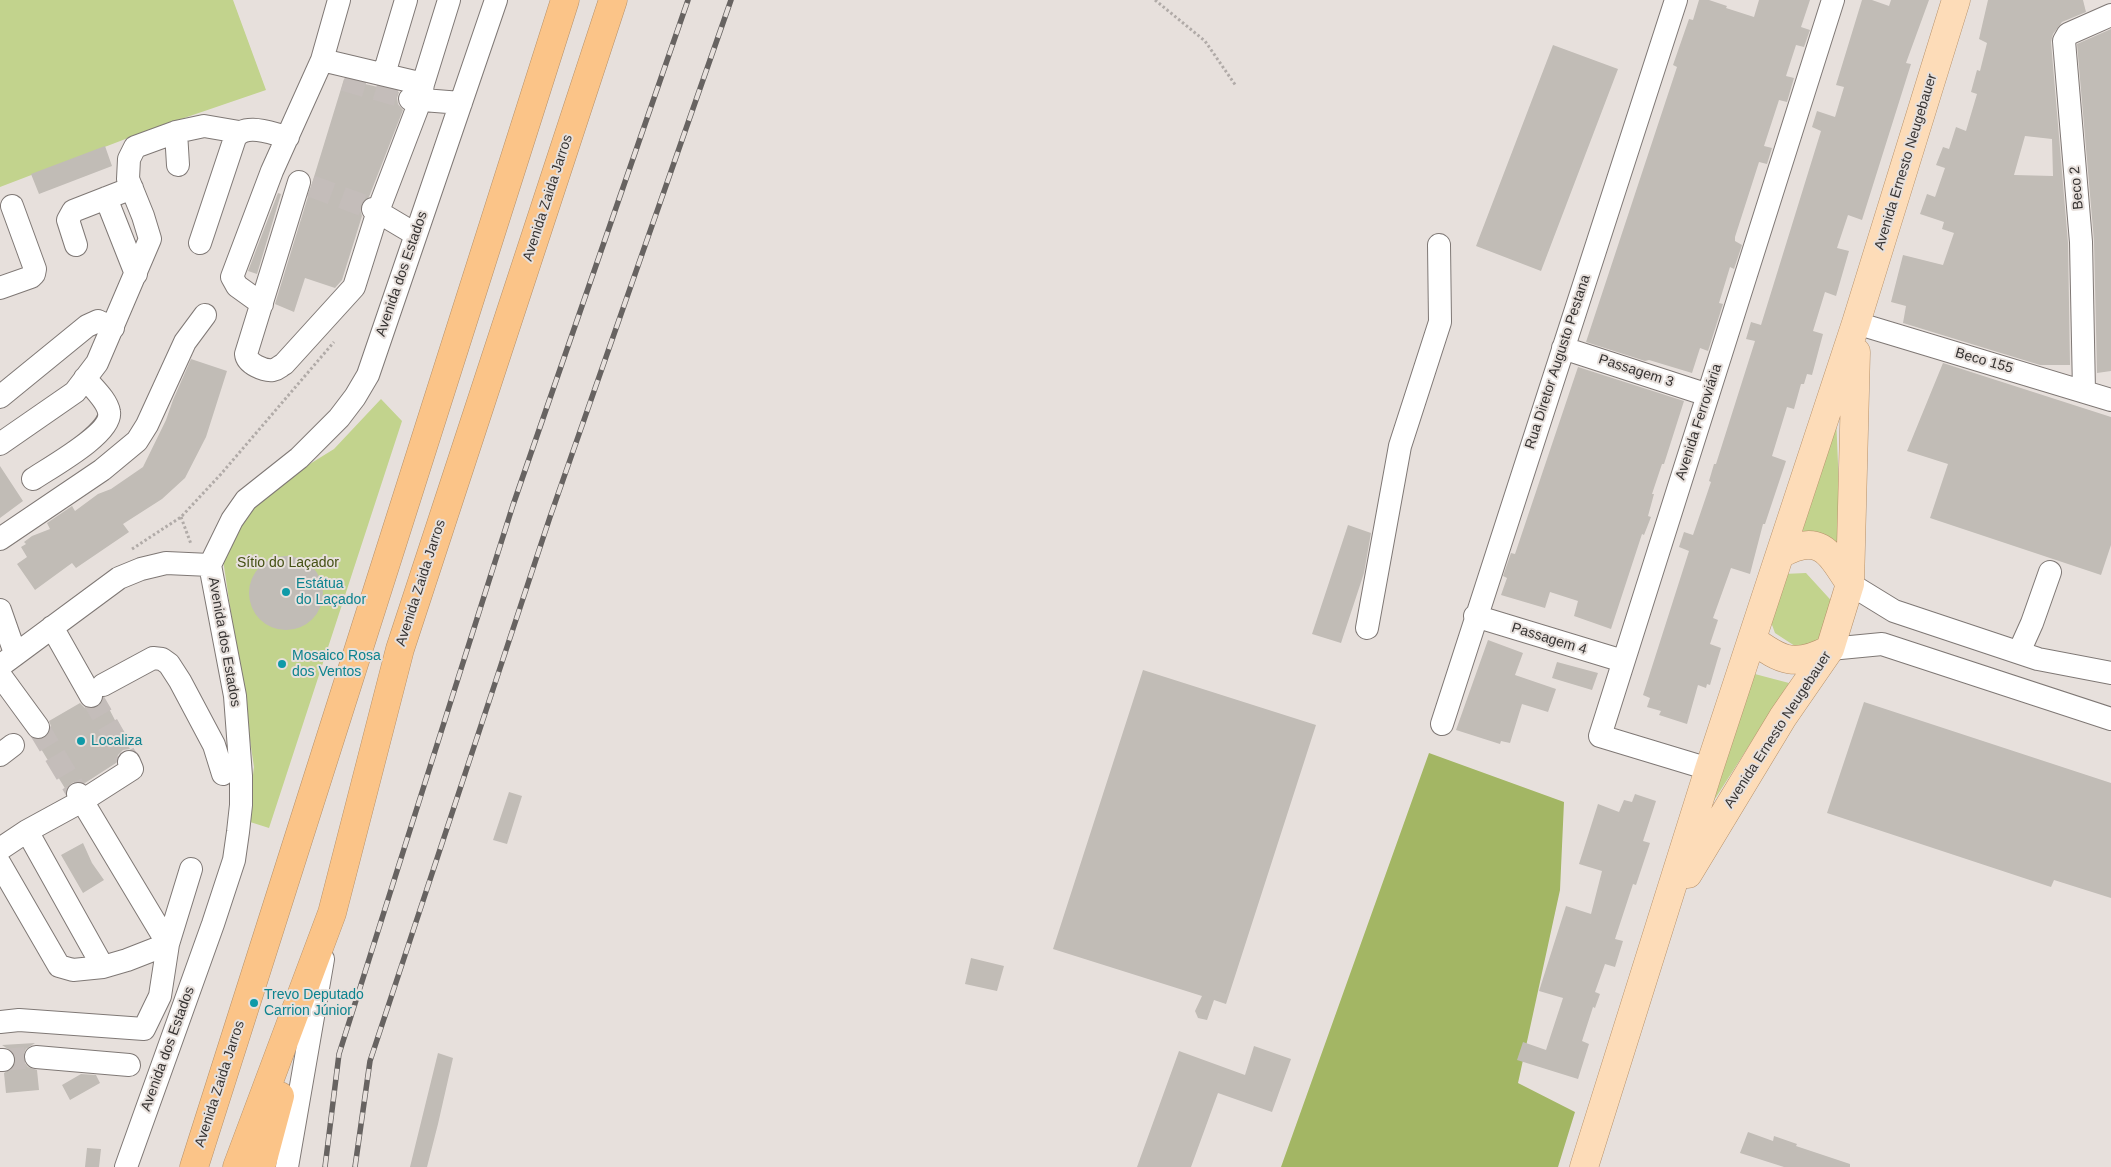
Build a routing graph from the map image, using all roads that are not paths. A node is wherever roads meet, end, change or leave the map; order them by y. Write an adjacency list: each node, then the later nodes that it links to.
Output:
1 (338, 0): 12 (street)
2 (406, 0): 13 (street)
3 (449, 0): 15 (street)
4 (496, 0): 16 (street, Avenida dos Estados)
5 (565, 0): 79 (highway, Avenida Zaida Jarros)
6 (613, 0): 73 (highway, Avenida Zaida Jarros)
7 (1676, 0): 36 (street, Rua Diretor Augusto Pestana)
8 (1833, 0): 39 (street, Avenida Ferroviária)
9 (1956, 0): 34 (main road, Avenida Ernesto Neugebauer)
10 (2101, 0): 11 (street)
11 (2111, 14): 38 (street, Beco 2)
12 (319, 65): 13 (street); 14 (street); 19 (street)
13 (384, 74): 15 (street)
14 (344, 80)
15 (418, 95): 16 (street); 25 (street)
16 (461, 104): 26 (street, Avenida dos Estados)
17 (176, 132): 18 (street); 20 (street); 22 (street)
18 (239, 132): 19 (street); 27 (street)
19 (288, 136): 21 (street)
20 (178, 165)
21 (272, 171): 32 (street); 32 (street)
22 (132, 188): 23 (street); 30 (street)
23 (106, 198): 28 (street); 30 (street)
24 (12, 206): 31 (street)
25 (375, 210): 26 (street); 32 (street)
26 (415, 234): 46 (street, Avenida dos Estados)
27 (200, 243)
28 (76, 245)
29 (1439, 245): 52 (street)
30 (136, 274): 35 (street)
31 (0, 288)
32 (262, 304)
33 (205, 315): 44 (street)
34 (1856, 324): 38 (street, Beco 155); 45 (main road, Avenida Ernesto Neugebauer); 48 (main road, Avenida Ernesto Neugebauer)
35 (113, 328): 37 (street); 40 (street)
36 (1563, 348): 39 (street, Passagem 3); 50 (street, Rua Diretor Augusto Pestana)
37 (85, 378): 42 (street); 43 (street)
38 (2084, 390): 41 (street, Beco 155)
39 (1708, 395): 57 (street, Avenida Ferroviária)
40 (0, 397)
41 (2111, 400)
42 (0, 444)
43 (33, 479)
44 (0, 539)
45 (1781, 554): 48 (main road); 53 (main road, Avenida Ernesto Neugebauer)
46 (202, 564): 51 (street); 80 (street, Avenida dos Estados)
47 (2050, 572): 55 (street)
48 (1850, 584): 54 (main road, Avenida Ernesto Neugebauer); 55 (street)
49 (0, 610): 56 (street)
50 (1475, 616): 57 (street, Passagem 4); 61 (street, Rua Diretor Augusto Pestana)
51 (52, 627): 56 (street); 65 (street)
52 (1367, 628)
53 (1752, 639): 54 (main road); 64 (main road, Avenida Ernesto Neugebauer)
54 (1830, 649): 60 (street); 72 (main road, Avenida Ernesto Neugebauer)
55 (2019, 652): 58 (street)
56 (7, 660)
57 (1623, 661): 64 (street, Avenida Ferroviária)
58 (2111, 673)
59 (0, 675): 62 (street)
60 (2111, 718)
61 (1442, 724)
62 (38, 728)
63 (130, 766): 66 (street)
64 (1709, 769): 72 (main road, Avenida Ernesto Neugebauer)
65 (222, 774)
66 (80, 797): 67 (street); 74 (street)
67 (27, 831): 68 (street); 75 (street)
68 (0, 849)
69 (0, 864): 71 (street)
70 (191, 869): 74 (street)
71 (9, 898): 75 (street)
72 (1665, 912): 86 (main road, Avenida Ernesto Neugebauer)
73 (332, 913): 83 (highway, Avenida Zaida Jarros); 84 (highway); 85 (street)
74 (168, 944): 75 (street); 76 (street)
75 (103, 967)
76 (0, 1022)
77 (36, 1057): 78 (street)
78 (129, 1065)
79 (206, 1130): 81 (highway); 82 (highway, Avenida Zaida Jarros)
80 (126, 1167)
81 (186, 1167)
82 (194, 1167)
83 (237, 1167)
84 (261, 1167)
85 (287, 1167)
86 (1584, 1167)

